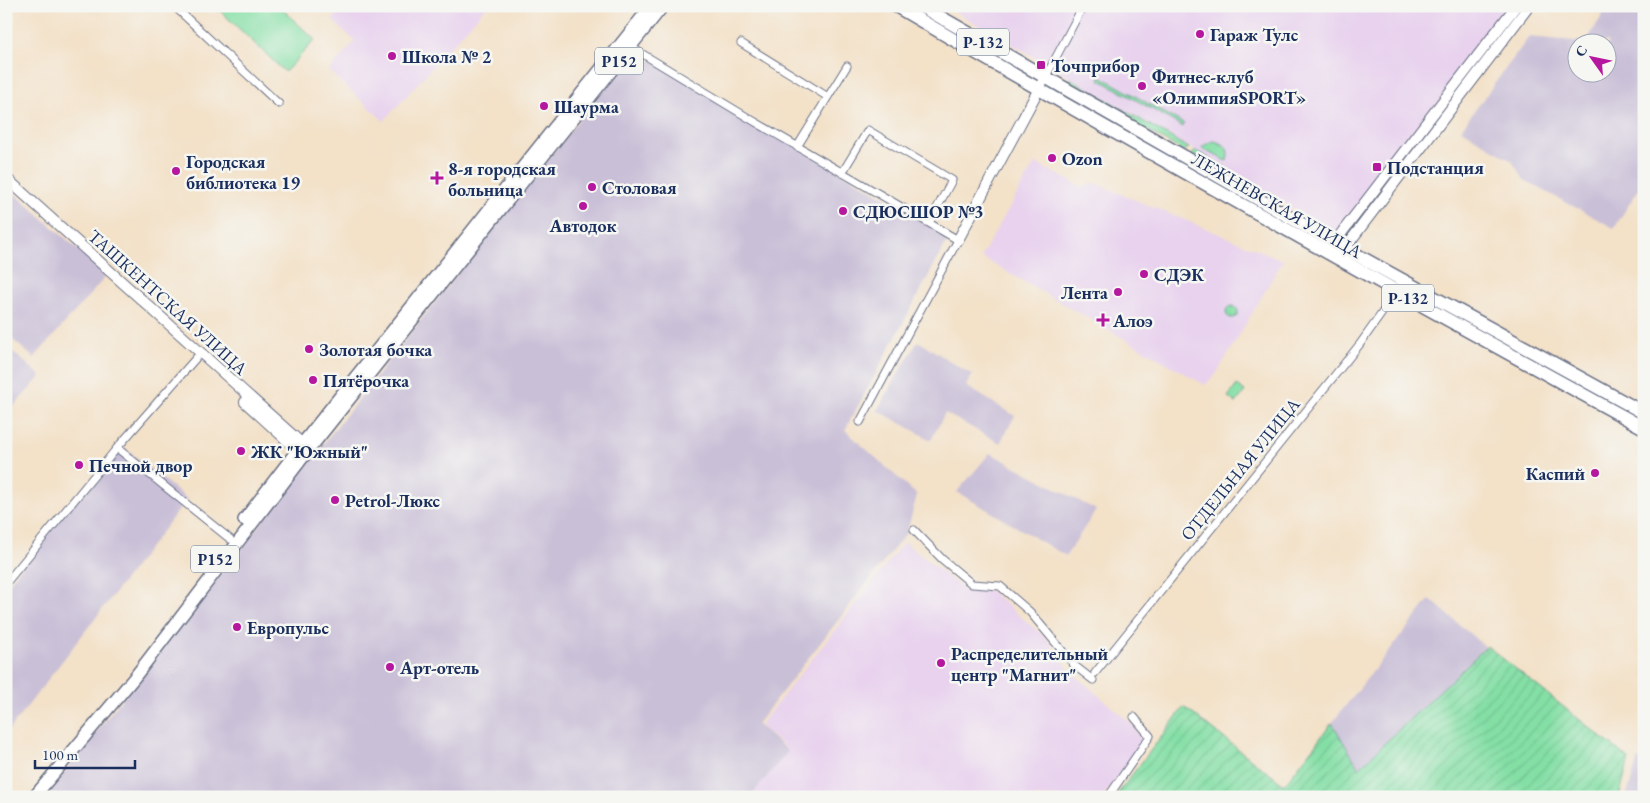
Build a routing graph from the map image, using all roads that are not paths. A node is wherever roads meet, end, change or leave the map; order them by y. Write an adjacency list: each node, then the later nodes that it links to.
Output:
1 (174, 6): 15 (street)
2 (651, 6): 31 (main road, Р152)
3 (663, 6): 10 (main road, Р152)
4 (896, 6): 13 (highway, ЛЕЖНЕВСКАЯ УЛИЦА / Р-132)
5 (920, 6): 12 (highway, ЛЕЖНЕВСКАЯ УЛИЦА / Р-132)
6 (1516, 6): 22 (main road)
7 (1529, 6): 22 (main road)
8 (1082, 8): 12 (street)
9 (741, 43): 14 (street)
10 (631, 47): 16 (street); 31 (main road, Р152)
11 (847, 66): 14 (street)
12 (1045, 78): 13 (main road); 22 (highway, ЛЕЖНЕВСКАЯ УЛИЦА / Р-132)
13 (1038, 90): 21 (main road); 24 (highway, ЛЕЖНЕВСКАЯ УЛИЦА / Р-132)
14 (828, 97): 16 (street)
15 (279, 104)
16 (797, 146): 17 (street)
17 (842, 173): 20 (street); 20 (street)
18 (6, 178): 23 (main road, ТАШКЕНТСКАЯ УЛИЦА)
19 (6, 187): 23 (main road, ТАШКЕНТСКАЯ УЛИЦА)
20 (928, 223): 21 (street)
21 (958, 240): 28 (street)
22 (1340, 246): 24 (main road); 25 (highway, ЛЕЖНЕВСКАЯ УЛИЦА / Р-132)
23 (87, 255): 26 (main road, ТАШКЕНТСКАЯ УЛИЦА)
24 (1330, 255): 25 (highway, ЛЕЖНЕВСКАЯ УЛИЦА / Р-132)
25 (1400, 286): 27 (highway, ЛЕЖНЕВСКАЯ УЛИЦА / Р-132); 29 (highway, ЛЕЖНЕВСКАЯ УЛИЦА / Р-132); 32 (street, ОТДЕЛЬНАЯ УЛИЦА)
26 (198, 355): 30 (street); 31 (main road, ТАШКЕНТСКАЯ УЛИЦА)
27 (1644, 413)
28 (860, 422)
29 (1644, 428)
30 (117, 448): 33 (street); 34 (street)
31 (303, 450): 33 (main road, Р152); 37 (main road, Р152)
32 (914, 530)
33 (230, 539): 36 (main road, Р152)
34 (6, 583)
35 (1134, 717): 38 (street)
36 (27, 797)
37 (34, 797)
38 (1108, 797)

